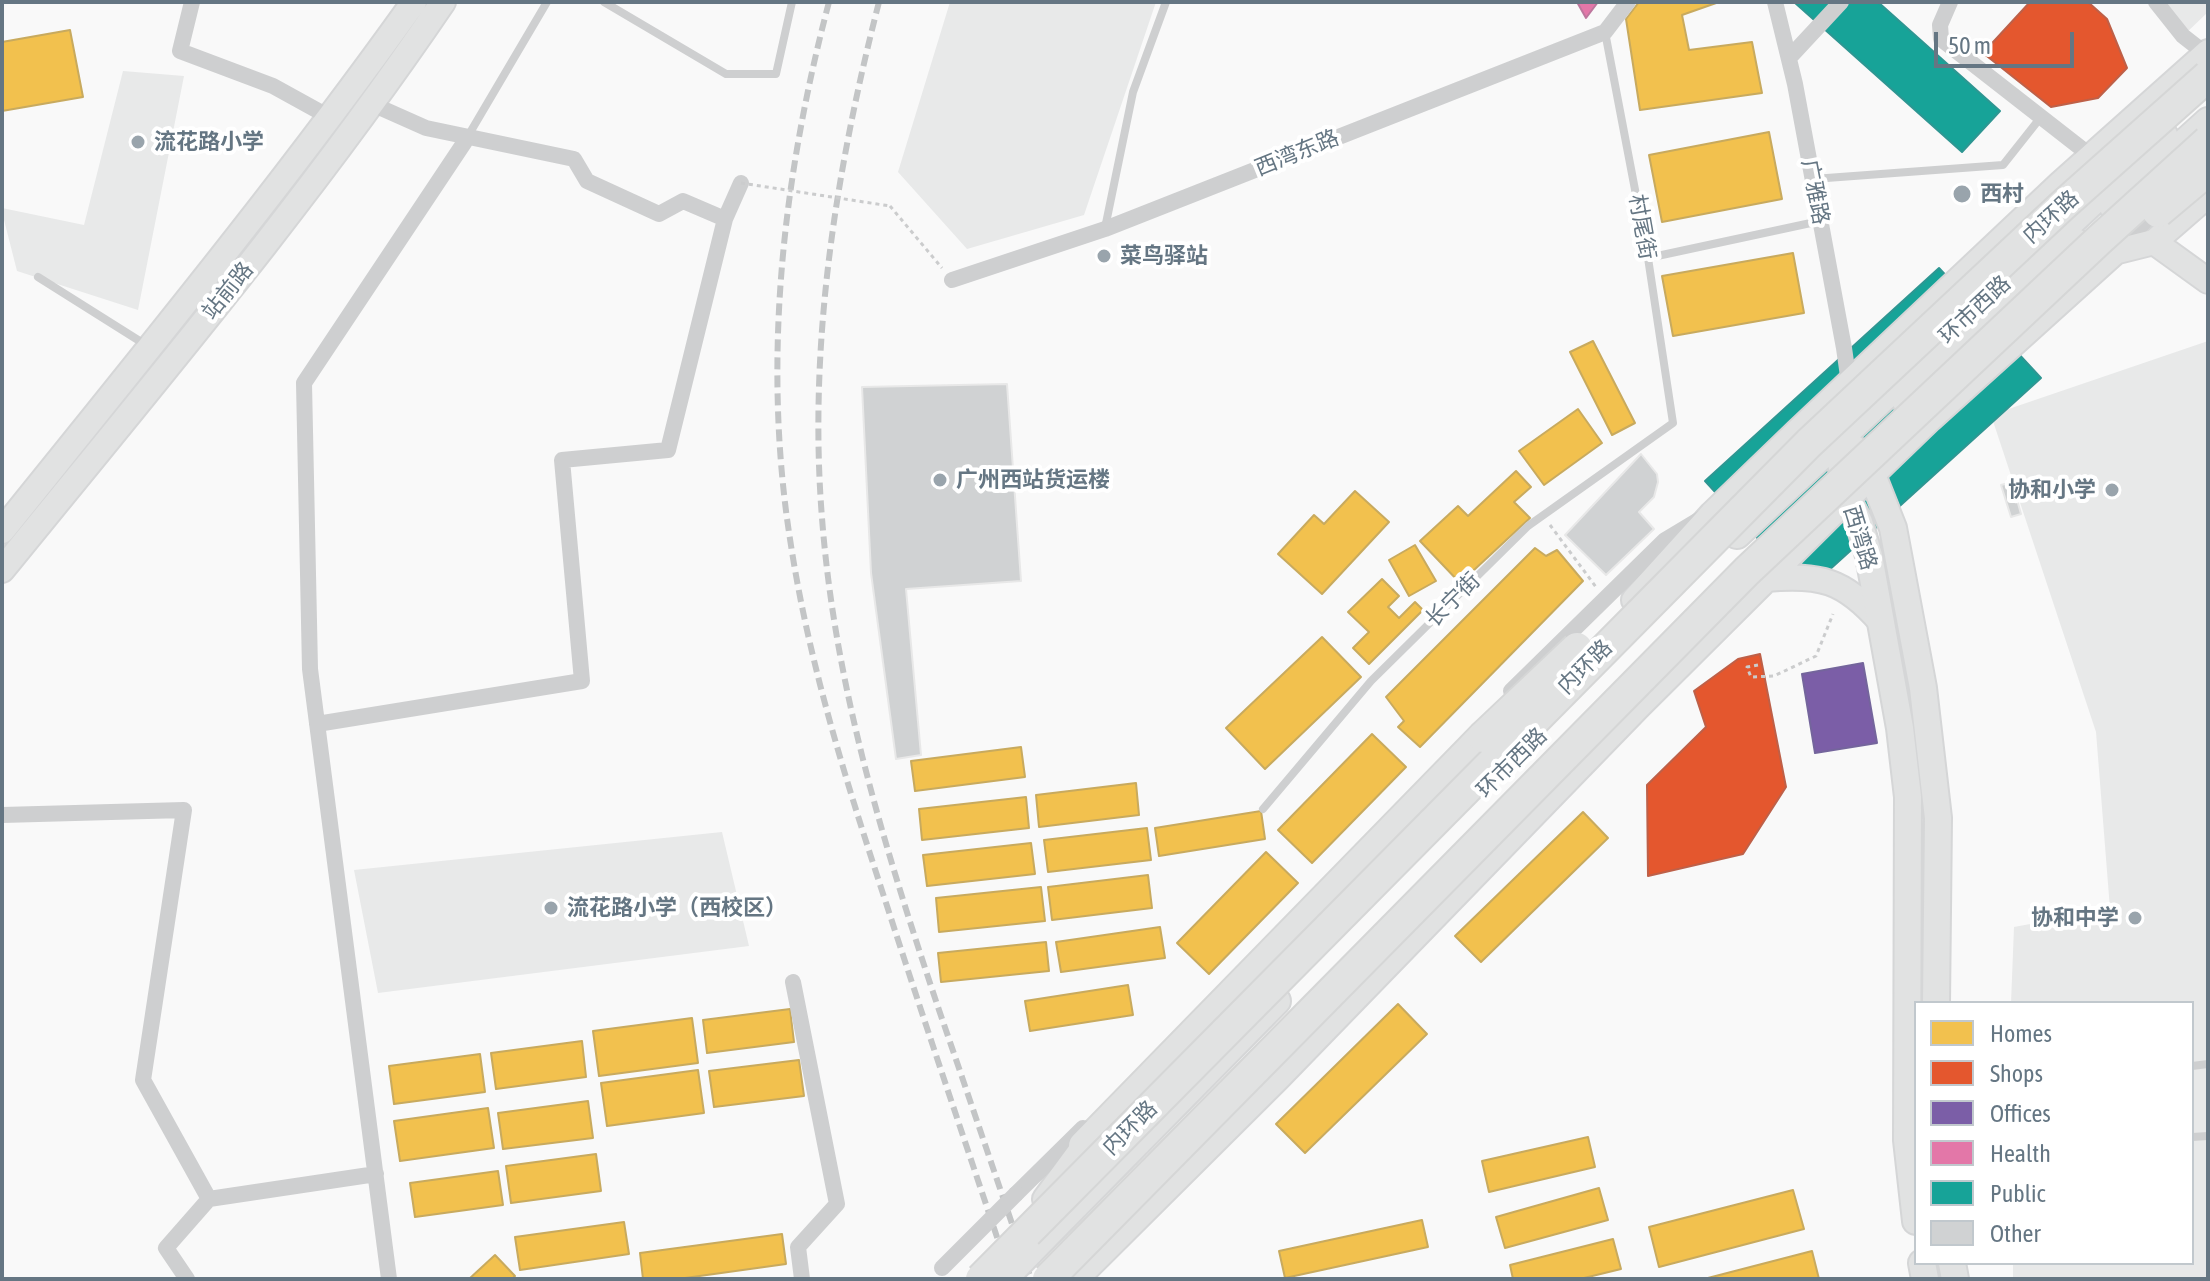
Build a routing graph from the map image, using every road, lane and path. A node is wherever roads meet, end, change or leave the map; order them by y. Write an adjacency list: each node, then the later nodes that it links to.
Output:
1 (192, 2): 19 (street)
2 (414, 2): 19 (main road, 站前路)
3 (443, 2): 17 (main road, 站前路)
4 (547, 2): 21 (lane)
5 (604, 2): 6 (lane)
6 (792, 2)
7 (1166, 2): 32 (lane)
8 (1628, 2): 13 (street)
9 (1775, 2): 14 (street, 广雅路)
10 (1841, 2): 14 (street)
11 (1950, 2): 18 (street)
12 (2156, 2): 15 (street)
13 (1605, 32): 32 (street, 西湾东路); 35 (lane, 村尾街)
14 (1789, 58): 26 (street, 广雅路)
15 (2207, 60): 23 (main road); 45 (highway, 内环路, bridge)
16 (2208, 95): 42 (main road, 环市西路)
17 (372, 104): 21 (street); 52 (main road, 站前路)
18 (2041, 117): 23 (street); 26 (lane)
19 (331, 118): 40 (main road, 站前路)
20 (2208, 121): 36 (main road, 环市西路)
21 (468, 137): 30 (street); 58 (street)
22 (2208, 141): 46 (highway, bridge)
23 (2091, 156): 41 (main road)
24 (2208, 160): 29 (street)
25 (2208, 170): 46 (highway, bridge)
26 (1812, 179): 31 (street, 广雅路)
27 (741, 183): 30 (street); 38 (path, bridge)
28 (2208, 195): 33 (main road)
29 (2169, 197): 33 (street); 34 (street)
30 (725, 219): 58 (street)
31 (1820, 221): 35 (lane); 41 (street, 广雅路)
32 (1105, 229): 38 (street, 西湾东路)
33 (2154, 242): 34 (main road); 39 (main road)
34 (2114, 253): 36 (main road); 43 (main road)
35 (1648, 258): 44 (lane, 村尾街)
36 (2051, 265): 42 (main road, 环市西路)
37 (38, 277): 40 (lane)
38 (952, 280)
39 (2208, 281)
40 (150, 348): 51 (main road, 站前路)
41 (1849, 383): 45 (main road); 46 (main road)
42 (1902, 391): 43 (main road); 46 (main road, 环市西路)
43 (1930, 419): 46 (main road)
44 (1673, 423): 50 (lane, 长宁街)
45 (1803, 437): 46 (main road); 49 (main road); 68 (highway, bridge); 82 (highway, 内环路, bridge)
46 (1854, 464): 47 (main road, 环市西路); 47 (main road); 53 (main road); 56 (main road, 西湾路); 65 (main road, 西湾路); 84 (highway, bridge)
47 (1804, 484): 48 (main road, 环市西路)
48 (1773, 504): 49 (main road); 60 (main road, 环市西路)
49 (1712, 514): 54 (street); 59 (main road)
50 (1543, 516): 54 (path); 62 (lane, 长宁街)
51 (2, 531)
52 (2, 570)
53 (1766, 579): 56 (main road); 61 (main road)
54 (1604, 598): 70 (street)
55 (1833, 614): 57 (path)
56 (1880, 621): 73 (main road, 西湾路)
57 (1758, 665)
58 (317, 724): 69 (street)
59 (1510, 725): 60 (street); 72 (main road)
60 (1541, 748): 61 (street); 66 (main road, 环市西路); 77 (main road, 环市西路)
61 (1575, 773): 67 (main road)
62 (1263, 809)
63 (2, 815): 71 (street)
64 (793, 982): 81 (street)
65 (1936, 1001)
66 (1254, 1055): 67 (street); 75 (main road, 环市西路)
67 (1278, 1078): 76 (main road)
68 (1084, 1146): 70 (street); 72 (main road)
69 (376, 1174): 71 (street); 80 (street)
70 (1016, 1194): 78 (street, bridge)
71 (209, 1199): 79 (street)
72 (1044, 1200): 74 (main road)
73 (1914, 1203)
74 (1022, 1221)
75 (1079, 1233): 76 (street); 77 (main road, 环市西路)
76 (1102, 1253): 85 (main road)
77 (1032, 1270): 83 (main road, 环市西路, bridge)
78 (937, 1274)
79 (187, 1279)
80 (389, 1279)
81 (802, 1279)
82 (981, 1279)
83 (1004, 1279)
84 (1048, 1279)
85 (1076, 1279)

